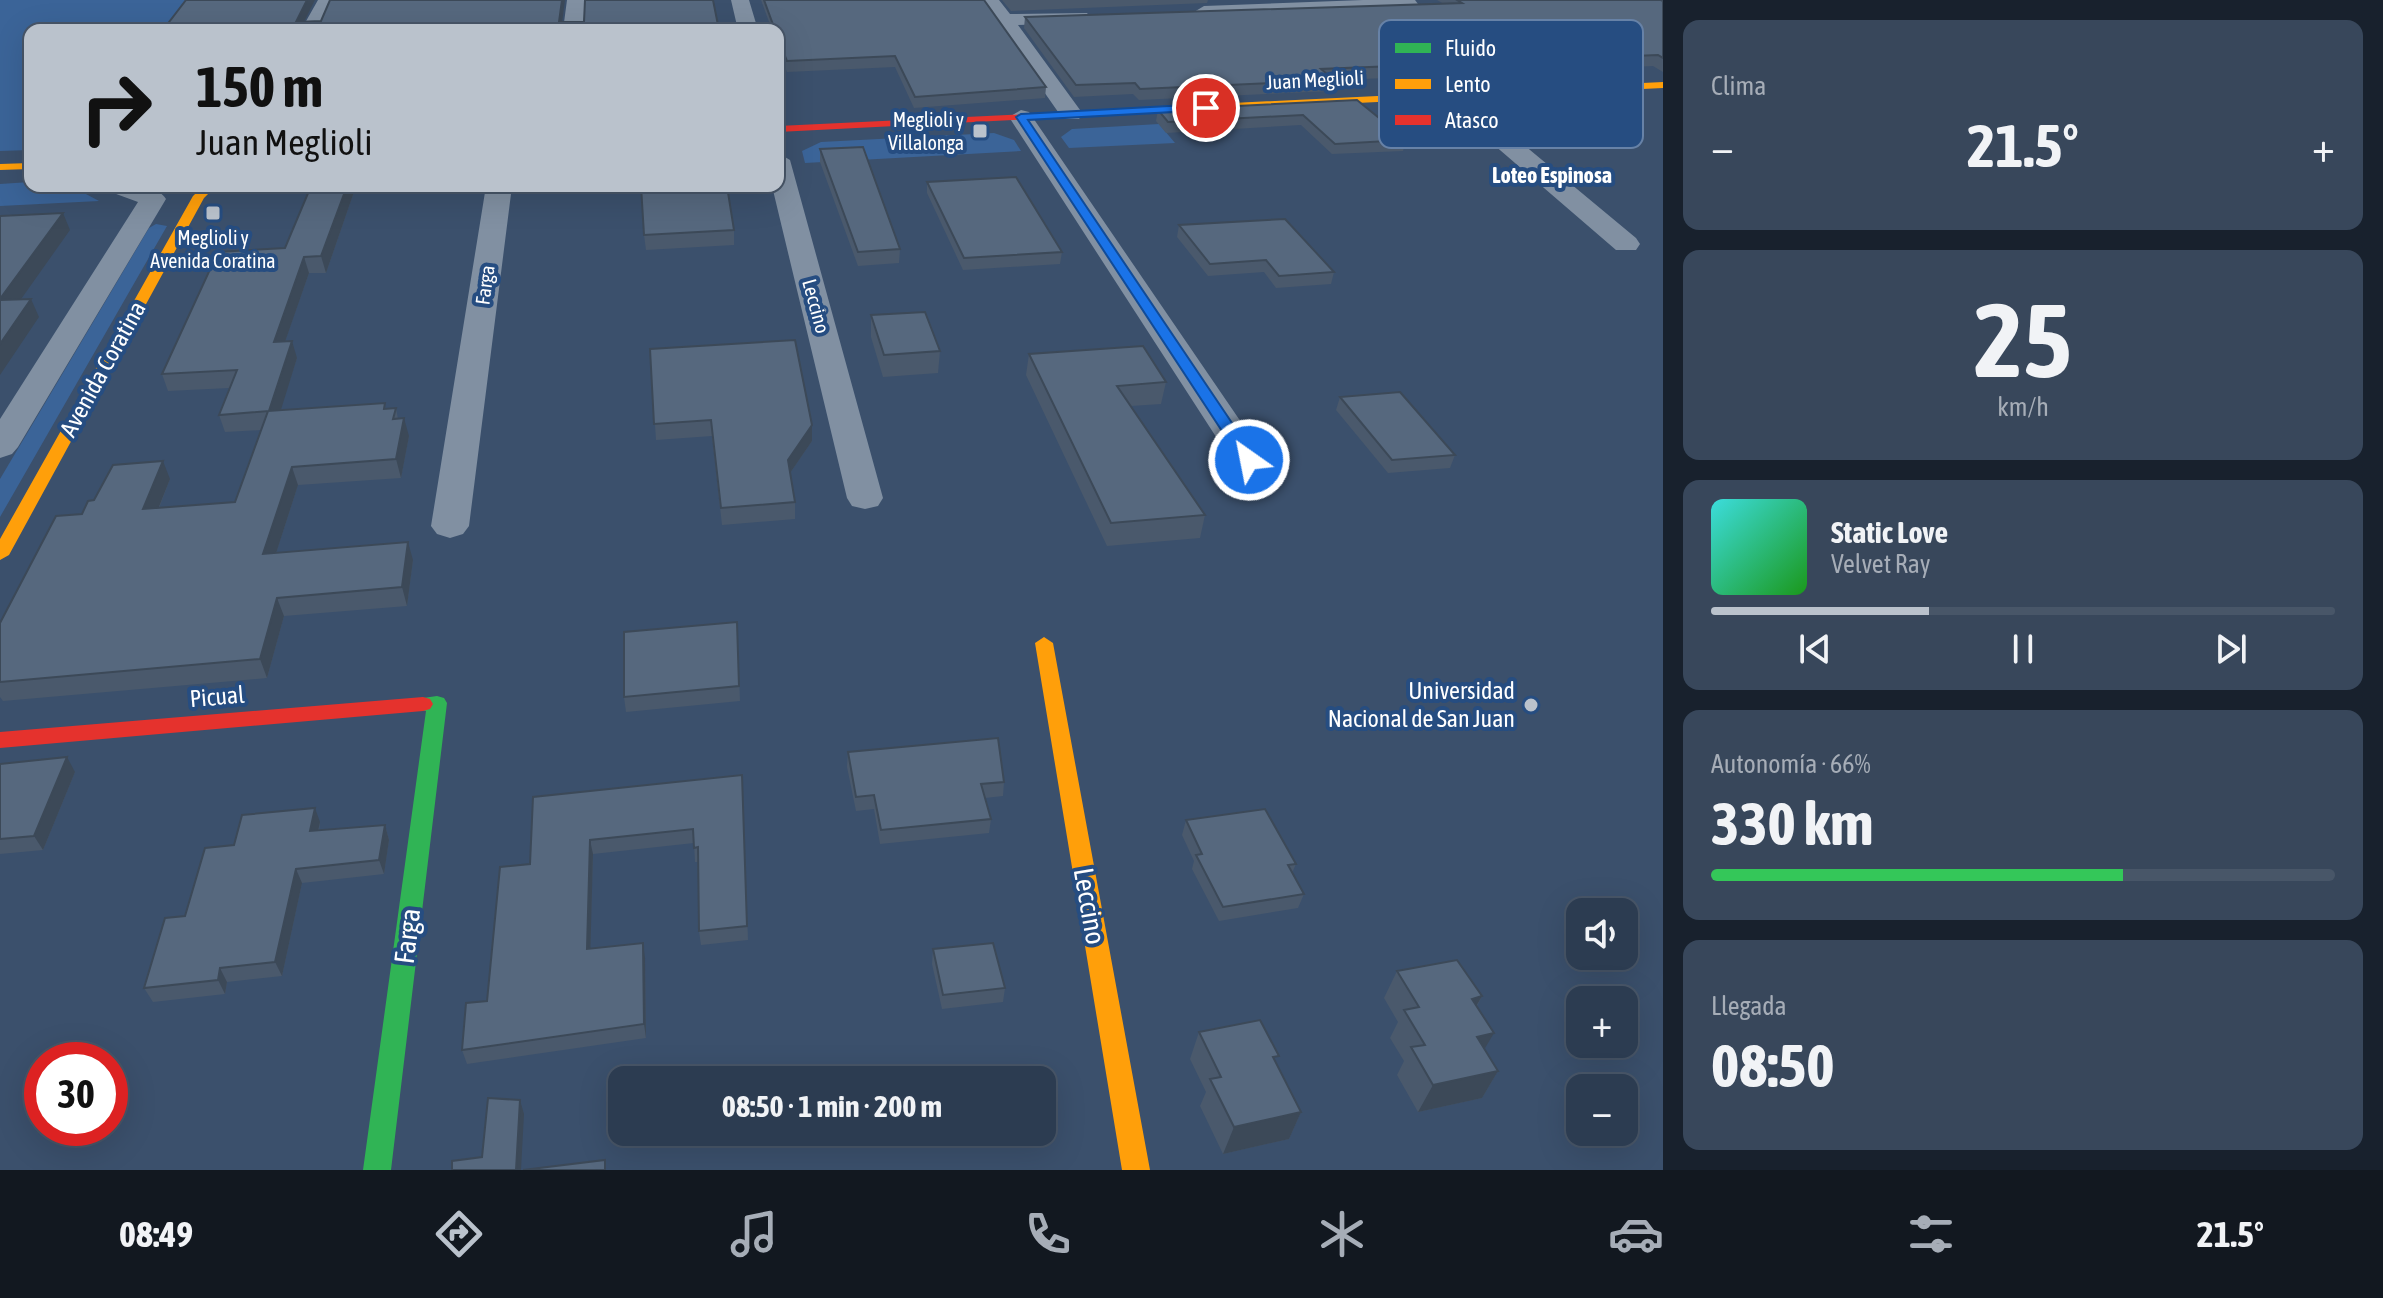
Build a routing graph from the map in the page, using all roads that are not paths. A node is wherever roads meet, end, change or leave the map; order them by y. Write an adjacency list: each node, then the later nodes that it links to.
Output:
1 (327, 0): 10 (street)
2 (576, 0): 11 (street)
3 (740, 0): 12 (street)
4 (990, 0): 9 (street)
5 (1402, 0): 6 (street)
6 (1245, 5): 7 (street)
7 (1189, 12)
8 (1097, 16): 9 (street)
9 (1004, 20): 16 (street)
10 (314, 24)
11 (574, 24)
12 (746, 24)
13 (1663, 85): 14 (street, Juan Meglioli)
14 (1643, 86)
15 (1379, 99): 16 (street, Juan Meglioli)
16 (1071, 114): 17 (street, Juan Meglioli)
17 (1021, 117): 18 (street, Juan Meglioli); 30 (street)
18 (784, 129)
19 (1513, 148): 28 (street)
20 (24, 166): 21 (street)
21 (0, 167)
22 (784, 183): 31 (street, Leccino)
23 (134, 192): 27 (street)
24 (198, 192): 27 (street)
25 (204, 192): 33 (street, Avenida Coratina)
26 (498, 192): 32 (street, Farga)
27 (153, 199): 29 (street, Avenida Coratina)
28 (1626, 244)
29 (0, 447)
30 (1249, 460)
31 (865, 498)
32 (450, 526)
33 (0, 555)
34 (1044, 643): 38 (street, Leccino)
35 (437, 703): 36 (street, Picual); 37 (street, Farga)
36 (0, 740)
37 (377, 1170)
38 (1136, 1170)

